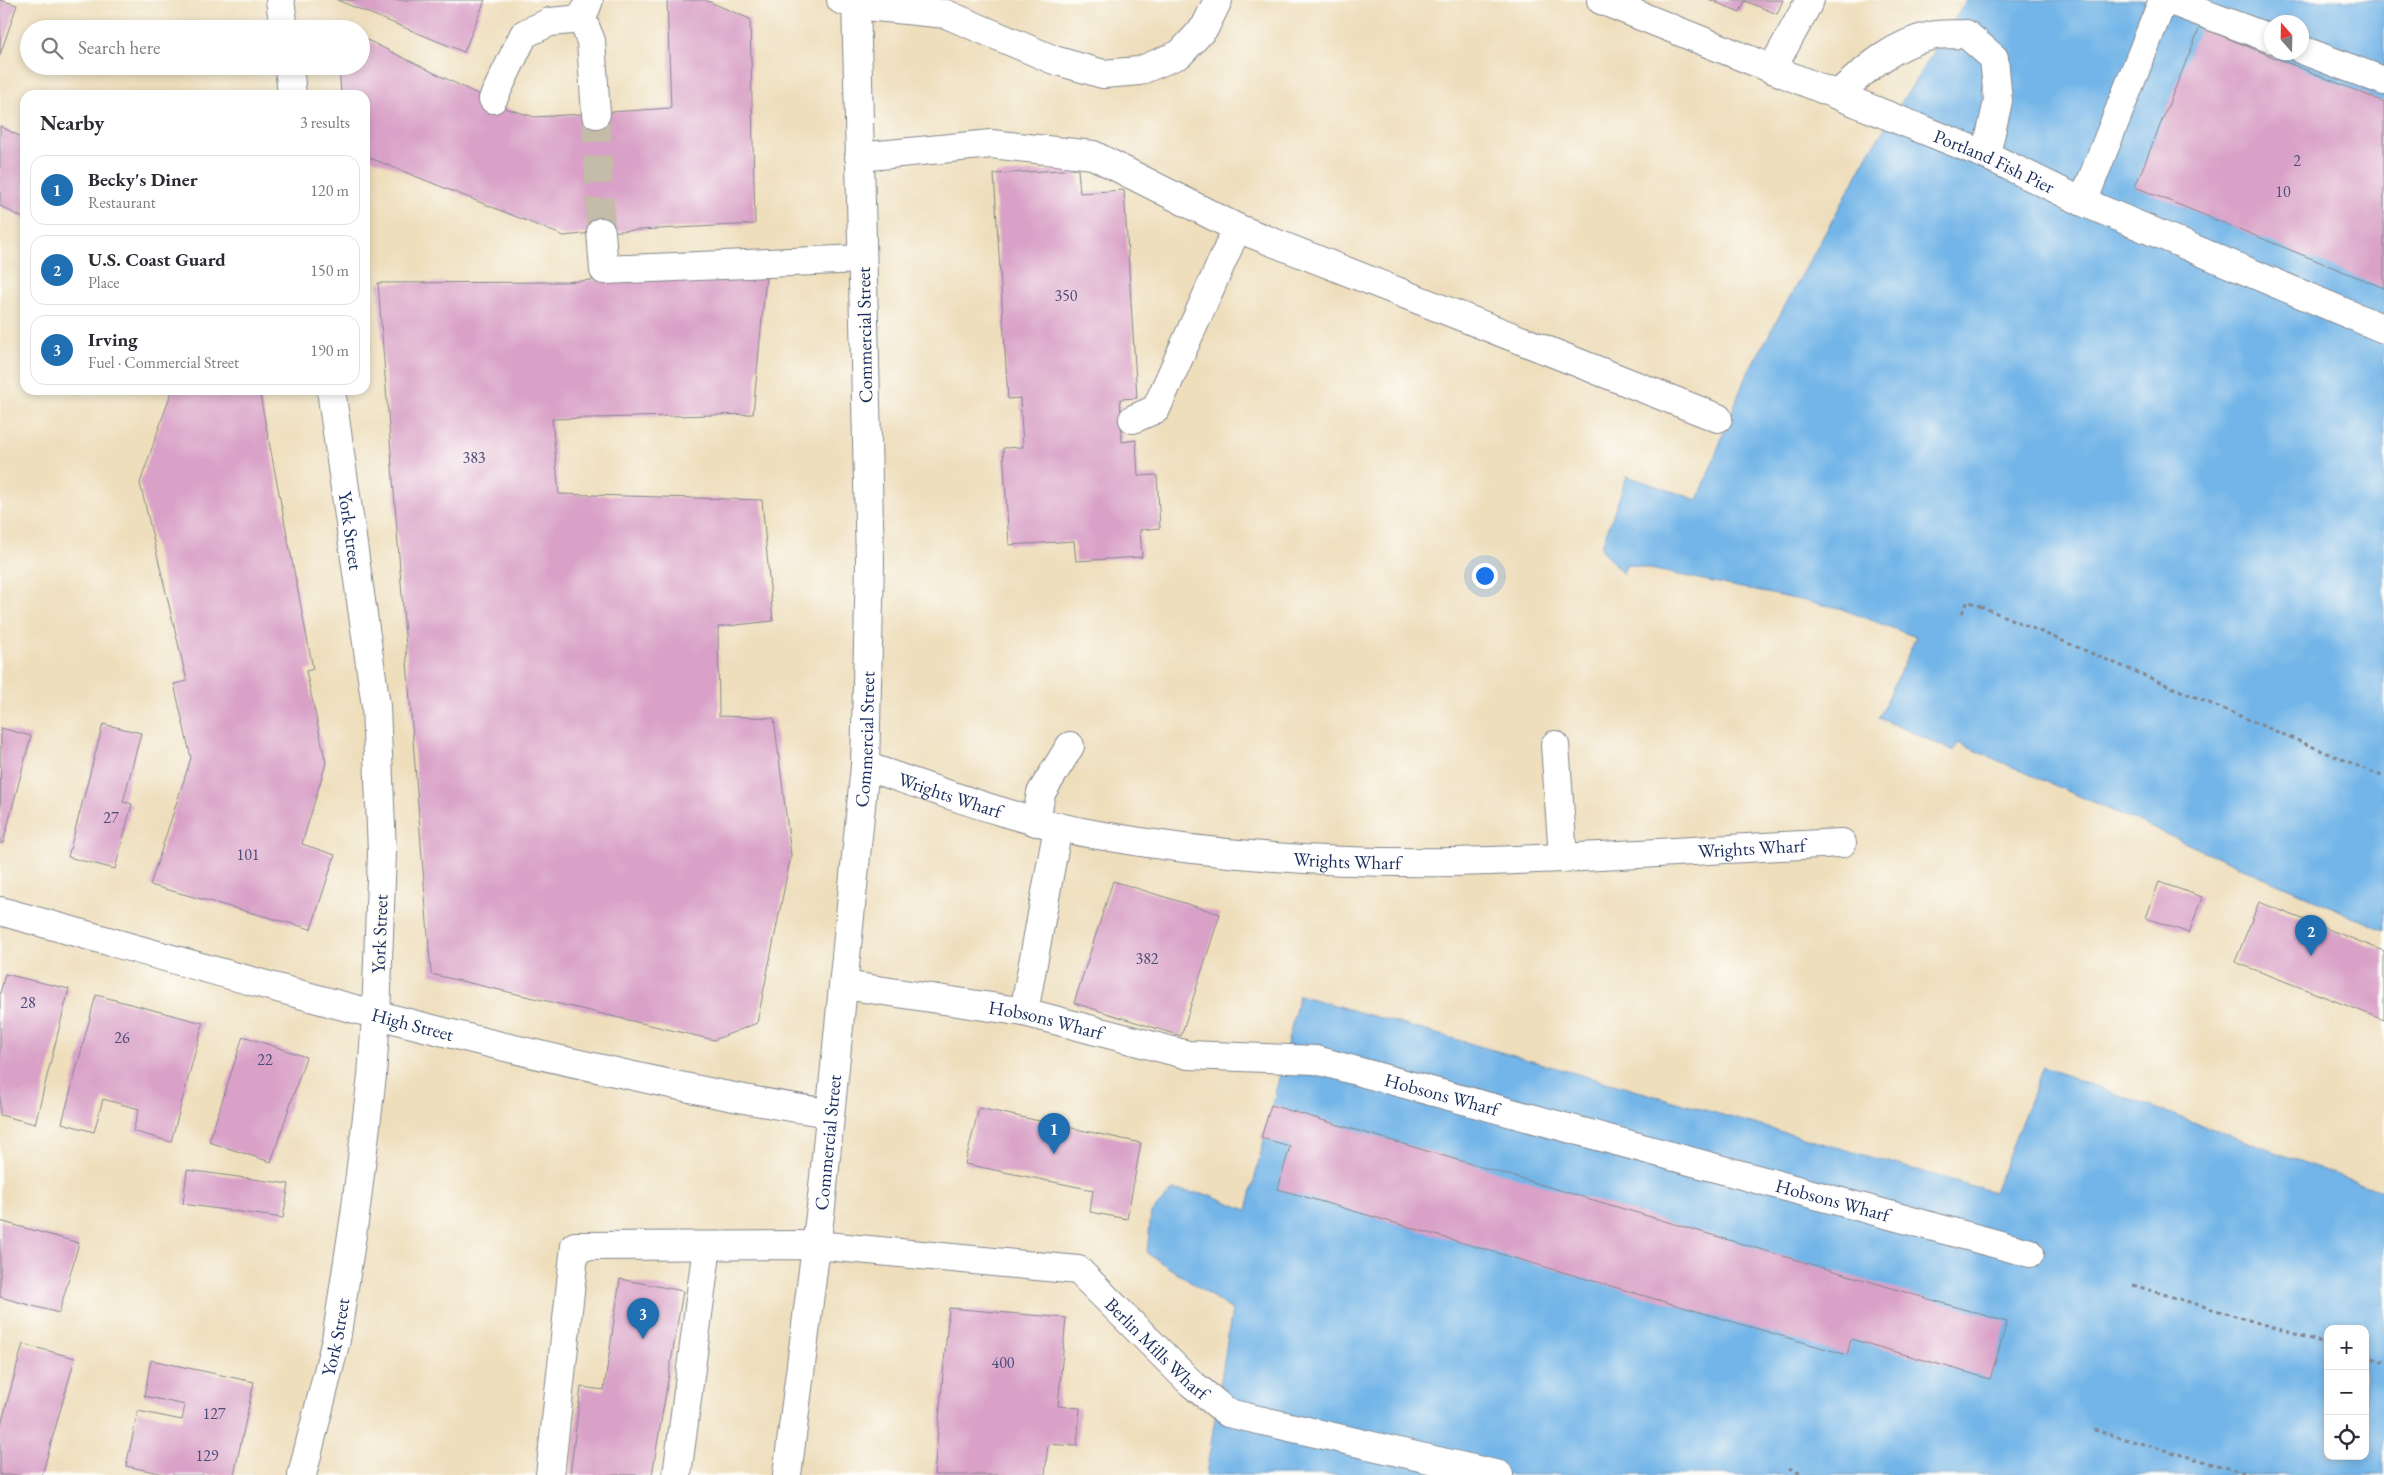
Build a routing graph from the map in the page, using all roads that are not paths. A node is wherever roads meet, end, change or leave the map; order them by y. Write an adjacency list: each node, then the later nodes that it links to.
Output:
1 (280, 0): 9 (main road)
2 (1218, 0): 7 (main road)
3 (1601, 0): 12 (main road, Portland Fish Pier)
4 (1810, 0): 12 (main road)
5 (2163, 0): 21 (main road)
6 (2168, 0): 10 (main road)
7 (851, 2): 20 (main road, Commercial Street)
8 (585, 10): 17 (main road); 18 (main road)
9 (283, 20)
10 (2264, 36)
11 (2309, 53): 14 (main road)
12 (1772, 69): 16 (main road, Portland Fish Pier)
13 (290, 75): 15 (main road)
14 (2384, 81)
15 (291, 90)
16 (1837, 95): 19 (main road, Portland Fish Pier); 19 (main road)
17 (492, 99)
18 (596, 114)
19 (1986, 155): 21 (main road, Portland Fish Pier)
20 (859, 157): 22 (main road); 24 (main road, Commercial Street)
21 (2084, 202): 25 (main road, Portland Fish Pier)
22 (1237, 228): 27 (main road); 28 (main road)
23 (601, 232): 24 (main road)
24 (862, 259): 31 (main road, Commercial Street)
25 (2384, 329)
26 (332, 395): 38 (main road, York Street)
27 (1718, 418)
28 (1133, 419)
29 (1555, 745): 34 (main road)
30 (1070, 746): 32 (main road)
31 (865, 766): 32 (main road, Wrights Wharf); 36 (main road, Commercial Street)
32 (1047, 824): 34 (main road, Wrights Wharf); 37 (main road)
33 (1842, 843): 34 (main road, Wrights Wharf)
34 (1563, 856)
35 (0, 911): 38 (main road, High Street)
36 (844, 985): 37 (main road, Hobsons Wharf); 39 (main road, Commercial Street)
37 (1024, 1012): 42 (main road, Hobsons Wharf)
38 (376, 1016): 39 (main road, High Street); 43 (main road, York Street)
39 (830, 1113): 40 (main road, Commercial Street)
40 (816, 1245): 41 (main road, Berlin Mills Wharf); 46 (main road, Commercial Street); 47 (main road, Berlin Mills Wharf)
41 (707, 1246): 44 (main road, Berlin Mills Wharf); 45 (main road)
42 (2030, 1253)
43 (302, 1475)
44 (550, 1475)
45 (677, 1475)
46 (787, 1475)
47 (1499, 1475)

